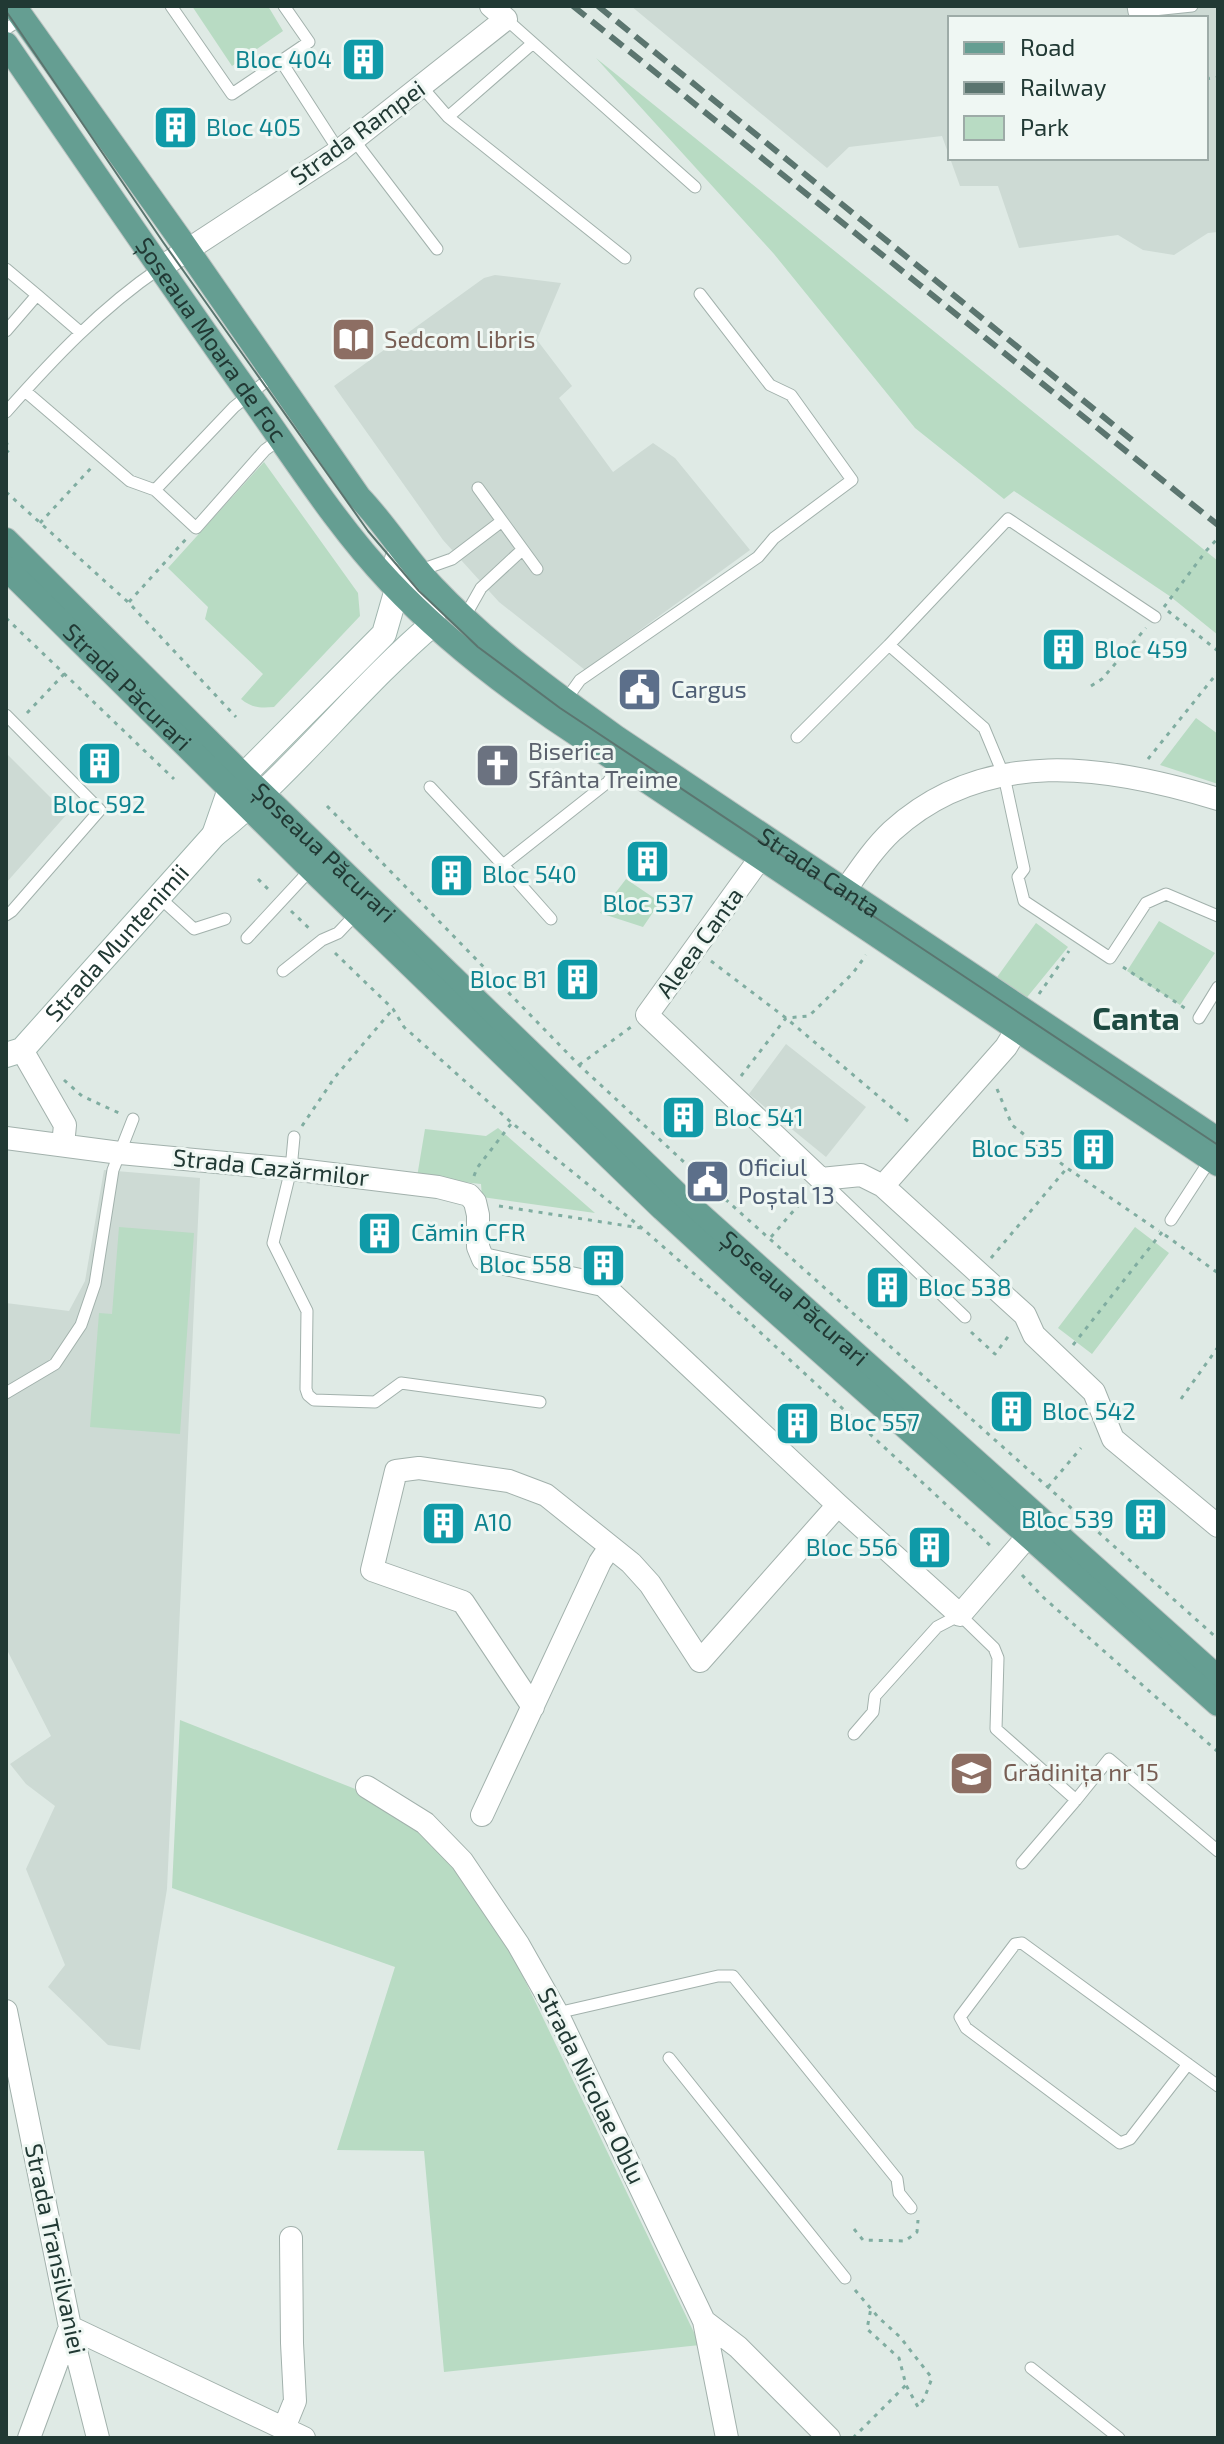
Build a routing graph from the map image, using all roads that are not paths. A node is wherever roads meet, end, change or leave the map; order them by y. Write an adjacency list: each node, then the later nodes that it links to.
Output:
1 (171, 6): 9 (lane)
2 (284, 6): 9 (lane)
3 (1133, 6): 4 (lane)
4 (1192, 6)
5 (499, 12): 7 (lane); 10 (street, Strada Rampei)
6 (14, 18): 15 (main road, Șoseaua Moara de Foc)
7 (533, 43): 11 (lane); 13 (lane)
8 (6, 44): 17 (main road, Șoseaua Moara de Foc)
9 (281, 61): 12 (lane)
10 (422, 87): 11 (lane); 12 (street, Strada Rampei)
11 (448, 117): 16 (lane)
12 (347, 145): 14 (lane); 15 (street, Strada Rampei)
13 (695, 187)
14 (437, 249)
15 (187, 251): 17 (street, Strada Rampei); 23 (main road, Șoseaua Moara de Foc)
16 (625, 258)
17 (160, 268): 22 (lane); 25 (main road, Șoseaua Moara de Foc)
18 (6, 269): 20 (lane)
19 (700, 294): 42 (lane)
20 (37, 295): 21 (lane); 22 (lane)
21 (6, 331)
22 (80, 332): 24 (lane)
23 (274, 375): 25 (lane); 30 (main road, Șoseaua Moara de Foc)
24 (25, 391): 26 (lane); 29 (lane)
25 (249, 394): 27 (main road, Șoseaua Moara de Foc); 29 (lane)
26 (6, 412)
27 (280, 439): 29 (lane); 37 (main road, Șoseaua Moara de Foc)
28 (478, 488): 31 (lane)
29 (155, 490)
30 (359, 497): 36 (main road, Șoseaua Moara de Foc); 40 (street, Strada Canta)
31 (502, 521): 33 (lane); 36 (lane)
32 (6, 540): 47 (main road, Strada Păcurari)
33 (522, 550): 35 (lane); 39 (lane)
34 (6, 568): 47 (main road, Strada Păcurari)
35 (537, 569)
36 (426, 580): 39 (main road, Strada Canta)
37 (397, 589): 40 (main road, Șoseaua Moara de Foc); 47 (street)
38 (1155, 617): 41 (lane)
39 (464, 618): 42 (main road, Strada Canta)
40 (434, 623): 42 (main road, Strada Canta); 50 (street)
41 (889, 645): 44 (lane); 46 (lane)
42 (559, 710): 45 (main road, Strada Canta)
43 (6, 715): 58 (lane)
44 (797, 737)
45 (626, 756): 52 (main road, Strada Canta); 53 (lane); 55 (main road, Strada Canta)
46 (1004, 776): 49 (street); 55 (street); 59 (lane)
47 (237, 783): 50 (main road, Șoseaua Păcurari); 51 (street, Strada Muntenimii)
48 (430, 787): 53 (lane)
49 (1218, 799)
50 (256, 801): 51 (street, Strada Muntenimii); 54 (main road, Șoseaua Păcurari); 83 (main road, Șoseaua Păcurari)
51 (214, 835): 56 (street, Strada Muntenimii)
52 (761, 857): 65 (main road, Strada Canta); 75 (street, Aleea Canta)
53 (503, 865): 61 (lane)
54 (311, 869): 57 (main road, Șoseaua Păcurari); 62 (lane)
55 (846, 889): 65 (main road, Strada Canta)
56 (160, 898): 60 (lane); 67 (street, Strada Muntenimii)
57 (357, 913): 63 (lane); 83 (main road, Șoseaua Păcurari)
58 (6, 915)
59 (1218, 916)
60 (225, 919)
61 (551, 919)
62 (247, 938)
63 (283, 971)
64 (1218, 987): 66 (lane)
65 (1027, 1013): 73 (main road, Strada Canta); 76 (street)
66 (1199, 1018)
67 (14, 1052): 71 (street)
68 (133, 1119): 72 (lane)
69 (294, 1137): 74 (lane)
70 (6, 1138): 71 (street, Strada Cazărmilor)
71 (63, 1145): 72 (street, Strada Cazărmilor)
72 (120, 1153): 74 (street, Strada Cazărmilor); 79 (lane)
73 (1216, 1153): 77 (lane)
74 (291, 1169): 80 (lane); 81 (street, Strada Cazărmilor)
75 (821, 1179): 76 (street); 78 (lane)
76 (883, 1186): 82 (street)
77 (1171, 1220)
78 (965, 1317)
79 (6, 1393)
80 (540, 1402)
81 (838, 1505): 84 (street); 85 (street)
82 (1218, 1526)
83 (1035, 1528): 85 (street); 86 (main road, Șoseaua Păcurari); 87 (main road, Șoseaua Păcurari)
84 (610, 1547): 88 (street); 88 (street)
85 (960, 1615): 89 (lane); 91 (lane)
86 (1218, 1678)
87 (1218, 1704)
88 (533, 1707): 92 (street)
89 (854, 1734)
90 (367, 1787): 96 (street, Strada Nicolae Oblu)
91 (1076, 1800): 93 (lane); 94 (lane)
92 (482, 1815)
93 (1218, 1851)
94 (1022, 1863)
95 (6, 2011): 104 (street, Strada Transilvaniei)
96 (557, 2013): 100 (lane); 103 (street, Strada Nicolae Oblu)
97 (669, 2058): 102 (lane)
98 (1188, 2064): 98 (lane); 99 (lane)
99 (1218, 2086)
100 (911, 2208)
101 (291, 2238): 106 (street)
102 (845, 2278)
103 (704, 2321): 109 (street, Strada Nicolae Oblu); 110 (street)
104 (70, 2327): 106 (street); 107 (street); 108 (street, Strada Transilvaniei)
105 (1031, 2368): 111 (lane)
106 (294, 2433)
107 (29, 2438)
108 (98, 2438)
109 (727, 2438)
110 (829, 2438)
111 (1119, 2438)

